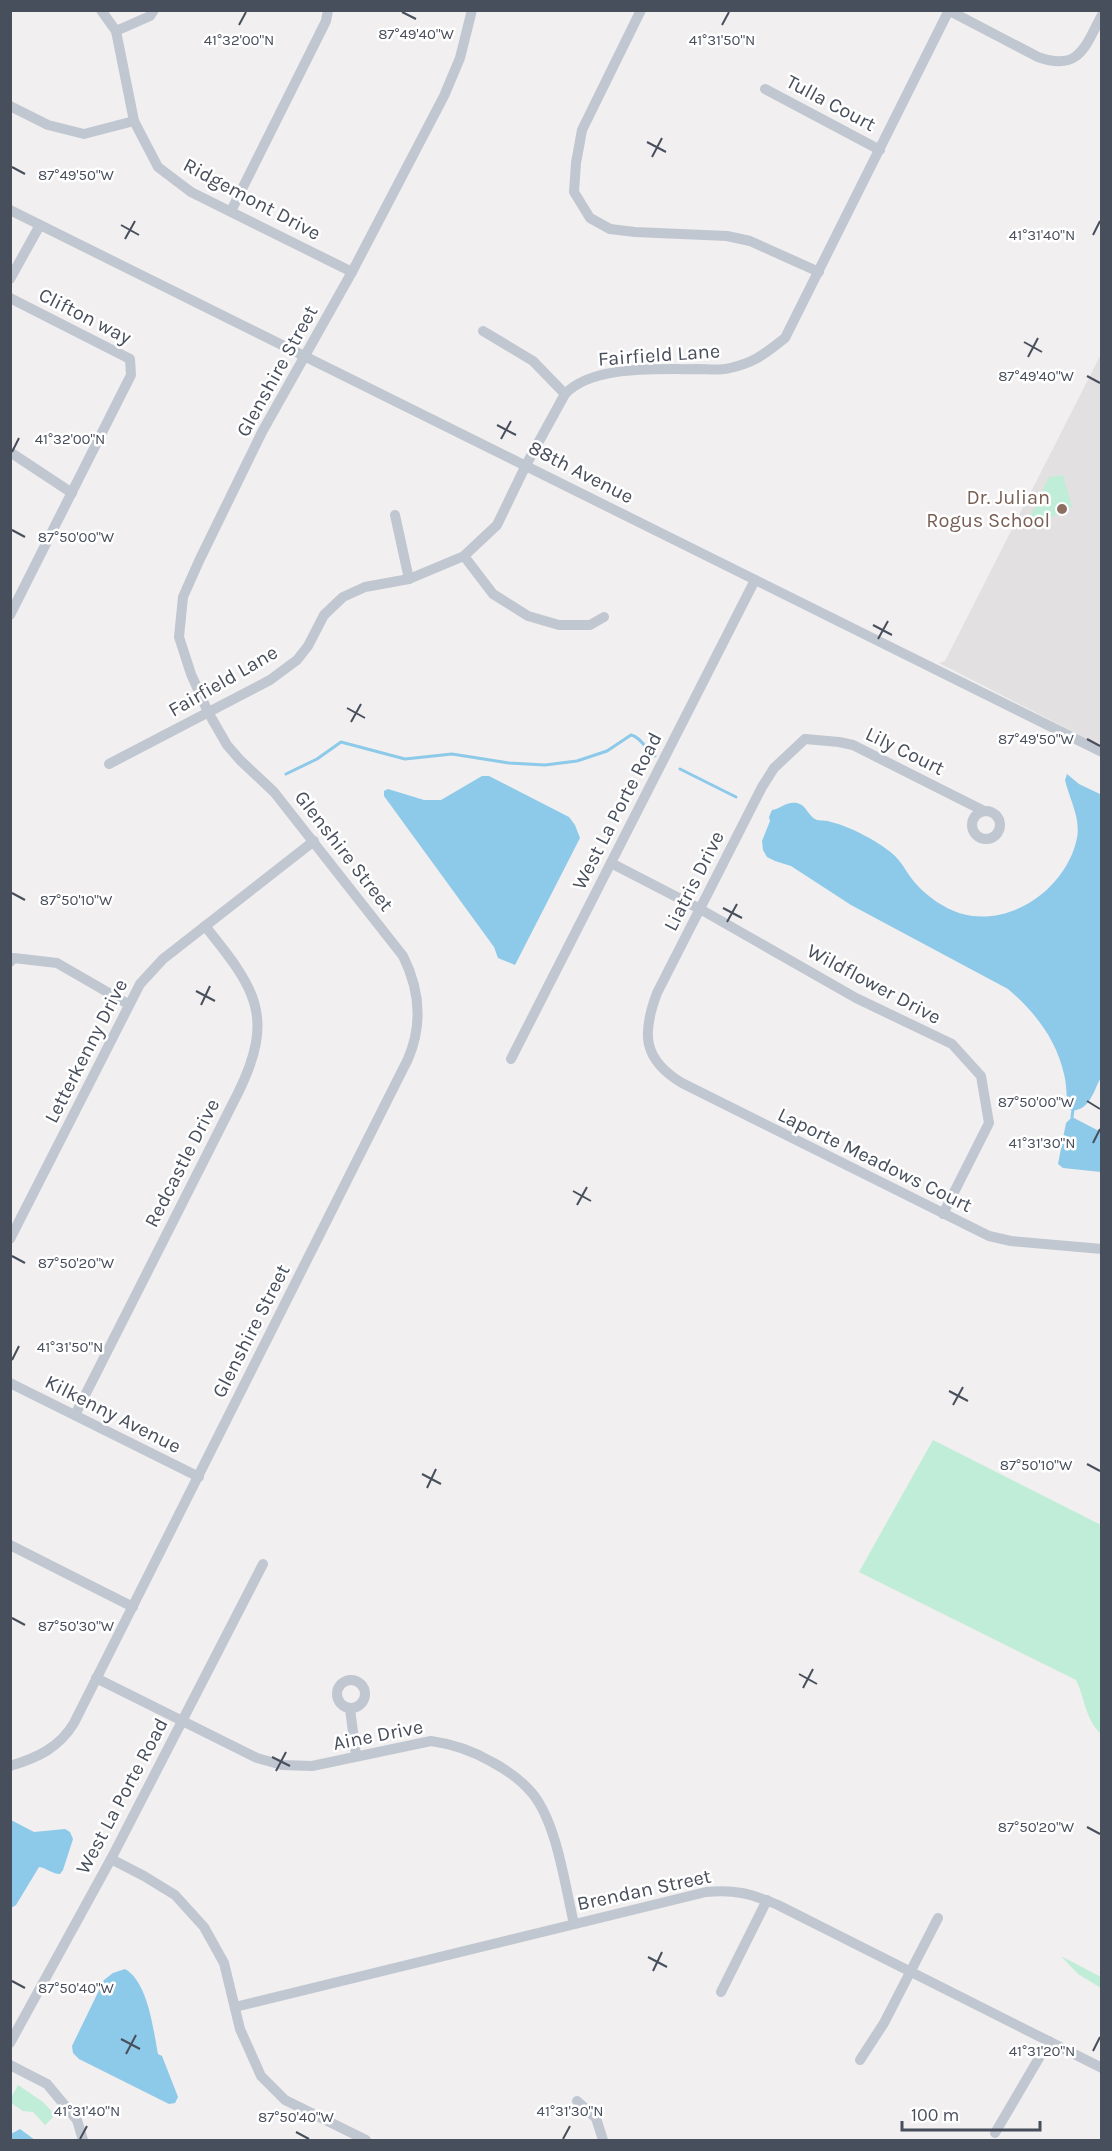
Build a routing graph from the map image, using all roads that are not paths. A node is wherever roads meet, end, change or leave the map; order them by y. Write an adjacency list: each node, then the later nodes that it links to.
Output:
1 (101, 10): 8 (street, Ridgemont Drive)
2 (154, 10): 8 (street)
3 (328, 10): 14 (street)
4 (472, 10): 16 (street, Glenshire Street)
5 (641, 10): 17 (street)
6 (948, 11): 7 (street); 12 (street, Fairfield Lane)
7 (1101, 15)
8 (116, 31): 11 (street, Ridgemont Drive)
9 (765, 88): 12 (street, Tulla Court)
10 (10, 106): 11 (street)
11 (134, 121): 14 (street, Ridgemont Drive)
12 (880, 150): 17 (street, Fairfield Lane)
13 (10, 210): 15 (street, 88th Avenue)
14 (231, 212): 16 (street, Ridgemont Drive)
15 (40, 225): 18 (street); 21 (street, 88th Avenue)
16 (352, 272): 21 (street, Glenshire Street)
17 (819, 272): 22 (street, Fairfield Lane)
18 (10, 279)
19 (10, 298): 25 (street, Clifton way)
20 (483, 331): 22 (street)
21 (305, 358): 24 (street, 88th Avenue); 32 (street, Glenshire Street)
22 (566, 394): 24 (street, Fairfield Lane)
23 (10, 452): 25 (street)
24 (526, 465): 27 (street, Fairfield Lane); 29 (street, 88th Avenue)
25 (72, 492): 30 (street)
26 (395, 515): 28 (street)
27 (464, 556): 28 (street, Fairfield Lane); 31 (street)
28 (408, 579): 32 (street, Fairfield Lane)
29 (755, 580): 34 (street, 88th Avenue); 38 (street, West La Porte Road)
30 (10, 615)
31 (604, 617)
32 (208, 712): 35 (street, Fairfield Lane); 37 (street, Glenshire Street)
33 (805, 739): 36 (street, Lily Court); 39 (street, Liatris Drive)
34 (1101, 752)
35 (109, 764)
36 (984, 811)
37 (314, 841): 40 (street, Letterkenny Drive); 50 (street, Glenshire Street)
38 (610, 863): 39 (street, Wildflower Drive); 44 (street, West La Porte Road)
39 (700, 909): 43 (street, Liatris Drive); 45 (street, Wildflower Drive)
40 (205, 926): 42 (street, Letterkenny Drive); 49 (street, Redcastle Drive)
41 (10, 962): 42 (street)
42 (128, 1005): 46 (street, Letterkenny Drive)
43 (652, 1054): 45 (street, Laporte Meadows Court)
44 (511, 1059)
45 (943, 1214): 47 (street, Laporte Meadows Court)
46 (10, 1239)
47 (1101, 1249)
48 (10, 1383): 49 (street, Kilkenny Avenue)
49 (75, 1415): 50 (street, Kilkenny Avenue)
50 (199, 1477): 53 (street, Glenshire Street)
51 (10, 1545): 53 (street)
52 (263, 1564): 56 (street, West La Porte Road)
53 (133, 1607): 54 (street, Glenshire Street)
54 (96, 1678): 56 (street, Aine Drive); 58 (street, Glenshire Street)
55 (350, 1709): 57 (street)
56 (182, 1721): 57 (street, Aine Drive); 59 (street, West La Porte Road)
57 (356, 1755): 62 (street, Aine Drive)
58 (10, 1766)
59 (111, 1859): 65 (street); 67 (street, West La Porte Road)
60 (767, 1900): 62 (street, Brendan Street); 63 (street, Brendan Street); 64 (street)
61 (939, 1918): 63 (street)
62 (574, 1924): 65 (street, Brendan Street)
63 (911, 1972): 66 (street, Brendan Street); 68 (street)
64 (721, 1992)
65 (235, 2007): 74 (street)
66 (1049, 2041): 70 (street, Brendan Street); 72 (street)
67 (10, 2043)
68 (860, 2060)
69 (10, 2065): 73 (street)
70 (1101, 2068)
71 (577, 2101): 75 (street)
72 (995, 2133)
73 (83, 2140)
74 (366, 2140)
75 (603, 2140)

